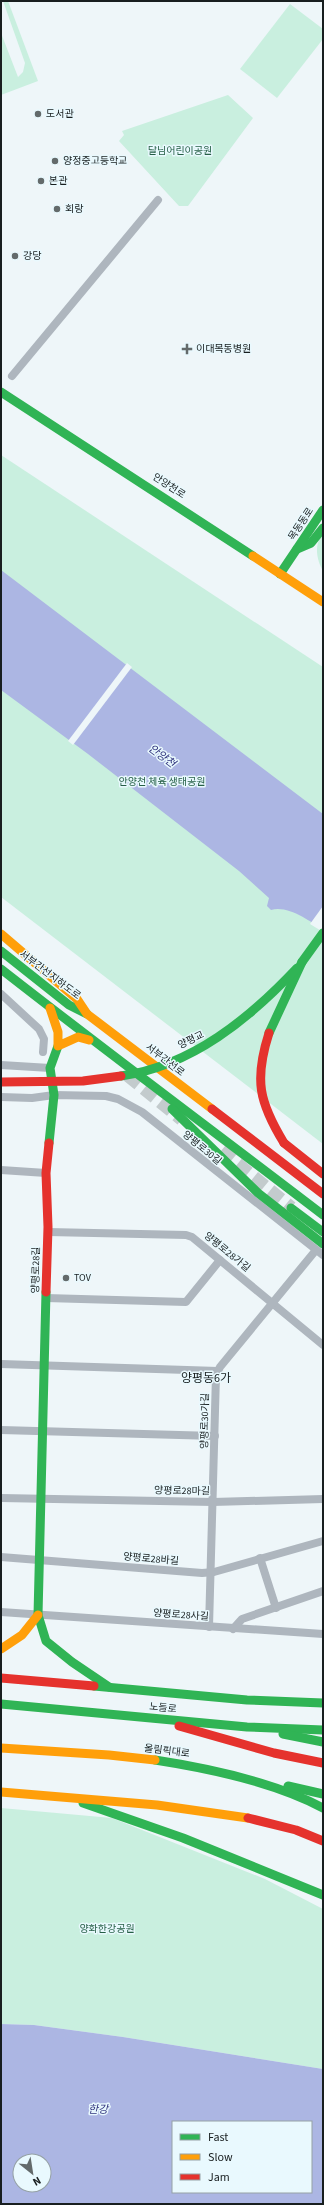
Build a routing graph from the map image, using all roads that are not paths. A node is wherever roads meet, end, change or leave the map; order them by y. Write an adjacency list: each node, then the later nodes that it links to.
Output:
1 (158, 200): 2 (street)
2 (12, 376)
3 (1, 392): 7 (main road, 안양천로)
4 (323, 510): 6 (main road, 목동동로)
5 (323, 528): 6 (main road, 목동동로)
6 (297, 550): 7 (main road, 목동동로)
7 (280, 574): 8 (main road, 안양천로)
8 (323, 602)
9 (323, 933): 12 (main road, 양평교)
10 (1, 934): 16 (main road, 서부간선로)
11 (1, 951): 16 (main road, 서부간선지하도로)
12 (302, 962): 22 (main road, 양평교, bridge); 28 (main road, bridge)
13 (1, 969): 15 (main road)
14 (1, 994): 19 (street)
15 (50, 1007): 17 (main road); 18 (main road)
16 (88, 1014): 29 (main road, 서부간선로)
17 (91, 1040): 18 (main road); 23 (main road)
18 (58, 1046): 21 (main road, 양평로28길)
19 (43, 1052)
20 (1, 1066): 21 (street)
21 (50, 1068): 24 (main road, 양평로28길)
22 (1, 1082)
23 (156, 1090): 31 (main road); 34 (main road)
24 (54, 1095): 25 (street, 양평로30길); 27 (main road, 양평로28길); 34 (street, 양평로30길)
25 (1, 1096)
26 (1, 1170): 27 (street)
27 (46, 1173): 32 (main road, 양평로28길)
28 (323, 1174)
29 (323, 1194)
30 (291, 1208): 33 (main road)
31 (323, 1215)
32 (48, 1232): 36 (street, 양평로28가길); 37 (main road, 양평로28길)
33 (323, 1232)
34 (320, 1247): 35 (street, 양평로30길); 38 (street)
35 (323, 1255)
36 (220, 1260): 37 (street); 38 (street, 양평로28가길)
37 (46, 1298): 41 (main road, 양평로28길)
38 (272, 1303): 39 (street, 양평로28가길); 42 (street)
39 (323, 1345)
40 (1, 1364): 41 (street)
41 (45, 1365): 42 (street); 44 (main road, 양평로28길)
42 (218, 1371): 45 (street, 양평로30가길)
43 (1, 1430): 44 (street)
44 (43, 1431): 45 (street); 47 (main road, 양평로28길)
45 (215, 1436): 49 (street, 양평로30가길)
46 (1, 1498): 47 (street)
47 (41, 1498): 49 (street, 양평로28마길); 53 (main road, 양평로28길)
48 (323, 1499): 49 (street, 양평로28마길)
49 (213, 1502): 54 (street, 양평로30가길)
50 (323, 1540): 52 (street, 양평로28바길)
51 (1, 1557): 53 (street)
52 (260, 1558): 54 (street, 양평로28바길); 56 (street)
53 (40, 1560): 54 (street, 양평로28바길); 58 (main road, 양평로28길)
54 (212, 1572): 59 (street, 양평로30가길)
55 (323, 1592): 56 (street)
56 (276, 1608): 60 (street)
57 (1, 1612): 58 (street, 양평로28사길)
58 (38, 1615): 59 (street, 양평로28사길); 62 (main road); 64 (main road)
59 (209, 1627): 60 (street, 양평로28사길)
60 (233, 1629): 61 (street, 양평로28사길)
61 (323, 1634)
62 (1, 1649)
63 (1, 1678): 64 (main road, 노들로)
64 (110, 1688): 65 (main road, 노들로)
65 (323, 1703)
66 (1, 1704): 67 (main road, 노들로)
67 (148, 1718): 68 (main road, 노들로); 72 (main road)
68 (246, 1727): 69 (main road, 노들로); 70 (main road)
69 (323, 1730)
70 (323, 1742)
71 (1, 1748): 73 (main road, 올림픽대로)
72 (323, 1763)
73 (247, 1778): 75 (main road); 77 (main road, 올림픽대로)
74 (1, 1792): 76 (main road)
75 (323, 1794)
76 (65, 1797): 78 (main road); 79 (main road)
77 (323, 1808)
78 (323, 1841)
79 (323, 1895)

